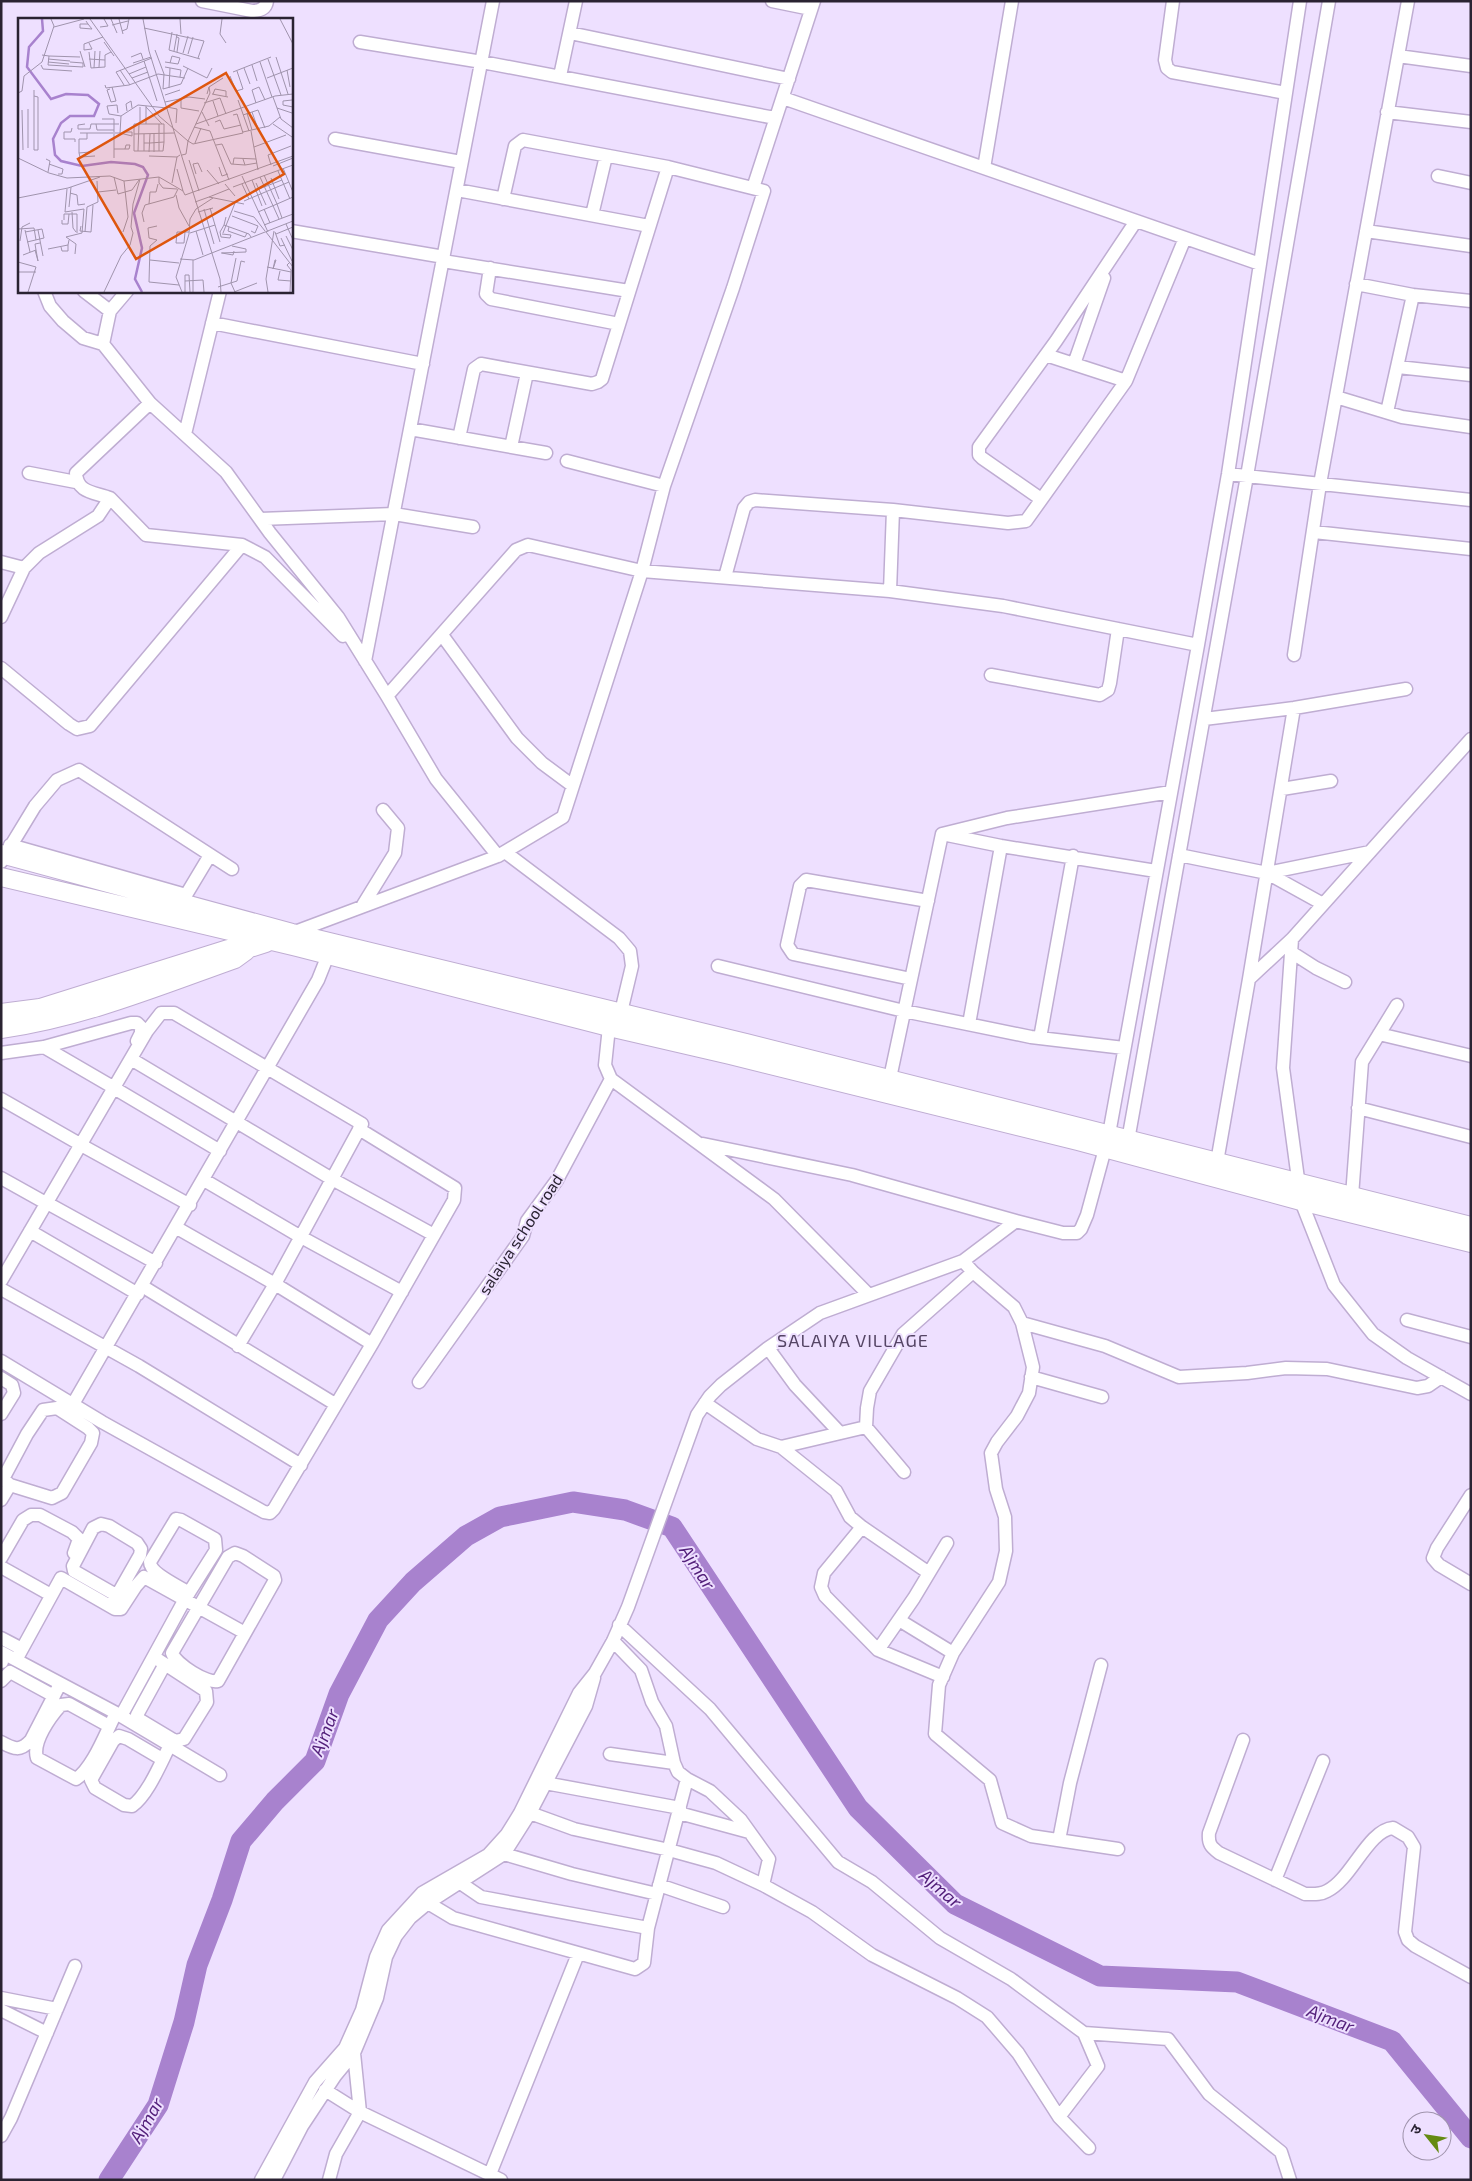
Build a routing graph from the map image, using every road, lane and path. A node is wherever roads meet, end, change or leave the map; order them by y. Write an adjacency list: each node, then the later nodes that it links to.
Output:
1 (202, 1): 2 (street)
2 (267, 1)
3 (494, 1): 15 (street)
4 (576, 1): 12 (street)
5 (772, 1): 11 (street)
6 (1012, 1): 28 (street)
7 (1174, 1): 19 (street)
8 (1300, 1): 19 (street)
9 (1329, 1): 76 (street)
10 (1408, 1): 14 (street)
11 (813, 5): 18 (street)
12 (570, 33): 17 (street); 18 (street)
13 (360, 42): 15 (street)
14 (1398, 56): 16 (street); 21 (street)
15 (482, 62): 17 (street); 26 (street)
16 (1471, 66)
17 (560, 76): 22 (street)
18 (789, 79): 20 (street)
19 (1286, 93): 43 (street)
20 (783, 98): 22 (street); 28 (street)
21 (1388, 112): 23 (street); 38 (street)
22 (775, 118): 31 (street)
23 (1471, 122)
24 (335, 139): 26 (street)
25 (606, 156): 27 (street); 33 (street); 34 (street)
26 (461, 162): 32 (street)
27 (668, 168): 31 (street); 36 (street)
28 (984, 168): 35 (street)
29 (1438, 176): 30 (street)
30 (1471, 182)
31 (753, 188): 79 (street)
32 (457, 190): 33 (street); 41 (street)
33 (503, 198): 34 (street)
34 (592, 215): 36 (street)
35 (1136, 221): 39 (street); 42 (street)
36 (650, 226): 46 (street)
37 (292, 231): 41 (street)
38 (1366, 231): 40 (street); 45 (street)
39 (1185, 238): 43 (street); 63 (street)
40 (1471, 246)
41 (443, 259): 44 (street); 58 (street)
42 (1109, 261): 57 (street); 59 (street)
43 (1260, 264): 75 (street)
44 (490, 268): 46 (street); 55 (street)
45 (1356, 284): 51 (street); 64 (street)
46 (629, 291): 55 (street)
47 (44, 292): 56 (street)
48 (85, 292): 53 (street)
49 (126, 292): 53 (street)
50 (220, 292): 54 (street)
51 (1413, 295): 52 (street); 60 (street)
52 (1471, 301)
53 (110, 310): 56 (street)
54 (212, 323): 58 (street); 69 (street)
55 (619, 324): 61 (street)
56 (103, 344): 65 (street)
57 (1046, 355): 59 (street); 81 (street)
58 (423, 364): 68 (street)
59 (1074, 364): 63 (street)
60 (1398, 366): 62 (street); 66 (street)
61 (527, 372): 70 (street); 71 (street)
62 (1471, 375)
63 (1126, 381): 81 (street)
64 (1336, 397): 66 (street); 78 (street)
65 (150, 403): 69 (street); 77 (street)
66 (1387, 412): 67 (street)
67 (1471, 427)
68 (410, 429): 70 (street); 84 (street)
69 (185, 434): 85 (street)
70 (459, 438): 71 (street)
71 (511, 447): 72 (street)
72 (546, 453)
73 (567, 462): 79 (street)
74 (29, 473): 77 (street)
75 (1228, 474): 76 (street); 99 (street)
76 (1248, 476): 78 (street); 107 (street)
77 (76, 482): 80 (street)
78 (1320, 484): 82 (street); 87 (street)
79 (664, 486): 92 (street)
80 (110, 498): 88 (street); 91 (street)
81 (1041, 499): 83 (street)
82 (1471, 500)
83 (894, 510): 93 (street); 94 (street)
84 (394, 514): 85 (street); 86 (street); 101 (street)
85 (260, 519): 101 (street)
86 (473, 527)
87 (1314, 532): 89 (street); 100 (street)
88 (242, 545): 98 (street); 102 (street)
89 (1471, 549)
90 (1, 562): 91 (street)
91 (24, 568): 95 (street)
92 (642, 571): 93 (street); 97 (street); 110 (street)
93 (725, 577): 94 (street)
94 (890, 591): 96 (street)
95 (1, 617)
96 (1118, 629): 99 (street); 103 (street)
97 (442, 635): 105 (street); 110 (street)
98 (343, 636)
99 (1198, 645): 112 (street)
100 (1294, 655)
101 (365, 661): 105 (street)
102 (1, 668)
103 (991, 675)
104 (1406, 689): 106 (street)
105 (387, 696): 117 (street)
106 (1294, 708): 107 (street); 111 (street)
107 (1204, 719): 119 (street)
108 (1471, 739): 116 (street)
109 (1331, 781): 111 (street)
110 (573, 786): 117 (street)
111 (1282, 789): 124 (street)
112 (1171, 792): 114 (street); 123 (street)
113 (383, 810): 127 (street)
114 (942, 834): 115 (street); 125 (street)
115 (1001, 846): 120 (street); 141 (street)
116 (1370, 852): 124 (street); 126 (street)
117 (501, 854): 127 (street); 140 (street)
118 (210, 855): 121 (street); 121 (street); 122 (street)
119 (1179, 855): 124 (street); 164 (street)
120 (1073, 856): 123 (street); 146 (street)
121 (3, 865): 128 (street); 129 (street)
122 (232, 869)
123 (1156, 871): 148 (street)
124 (1267, 873): 126 (street); 135 (street)
125 (928, 901): 134 (street); 134 (street)
126 (1323, 904): 130 (street)
127 (363, 905): 128 (street)
128 (292, 933): 129 (street); 140 (street)
129 (270, 942): 131 (street); 132 (street)
130 (1292, 946): 135 (street); 136 (street); 170 (street)
131 (250, 948): 139 (street); 144 (street)
132 (328, 955): 143 (street); 152 (street)
133 (718, 966): 138 (street)
134 (911, 979): 138 (street)
135 (1249, 979): 166 (street)
136 (1345, 982)
137 (1397, 1005): 145 (street)
138 (904, 1011): 141 (street); 153 (street)
139 (1, 1012)
140 (620, 1012): 142 (street)
141 (969, 1024): 146 (street)
142 (637, 1025): 143 (street); 153 (street); 161 (street)
143 (609, 1027): 154 (street)
144 (1, 1029)
145 (1379, 1034): 150 (street); 157 (street)
146 (1040, 1038): 148 (street)
147 (44, 1047): 149 (street); 155 (street); 155 (street)
148 (1124, 1048): 161 (street)
149 (1, 1053)
150 (1471, 1056)
151 (131, 1059): 152 (street); 155 (street); 158 (street)
152 (266, 1067): 158 (street); 159 (street)
153 (890, 1078): 161 (street)
154 (611, 1079): 162 (street); 203 (street, salaiya school road)
155 (112, 1087): 163 (street); 165 (street)
156 (1, 1099): 163 (street)
157 (1358, 1108): 160 (street); 171 (street)
158 (237, 1121): 165 (street); 168 (street)
159 (359, 1129): 168 (street); 179 (street)
160 (1471, 1137)
161 (1107, 1141): 164 (street); 175 (street)
162 (698, 1143): 175 (street); 191 (street)
163 (80, 1144): 173 (street); 174 (street)
164 (1127, 1146): 166 (street); 172 (street)
165 (220, 1151): 169 (street)
166 (1217, 1162): 170 (street)
167 (1, 1178): 173 (street)
168 (332, 1179): 179 (street); 180 (street)
169 (204, 1180): 174 (street); 180 (street)
170 (1298, 1182): 171 (street); 172 (street)
171 (1352, 1196): 176 (street)
172 (1301, 1201): 181 (street); 201 (street)
173 (45, 1202): 178 (street); 183 (street); 184 (street)
174 (190, 1205): 177 (street)
175 (1016, 1221): 182 (street)
176 (1471, 1226)
177 (177, 1228): 183 (street); 187 (street)
178 (30, 1232): 186 (street); 189 (street)
179 (434, 1235): 190 (street)
180 (301, 1237): 187 (street); 190 (street)
181 (1471, 1243)
182 (963, 1261): 185 (street); 191 (street)
183 (156, 1263): 189 (street)
184 (3, 1269)
185 (973, 1272): 193 (street); 210 (street)
186 (1, 1281)
187 (275, 1284): 195 (street); 196 (street)
188 (1, 1289): 197 (street)
189 (140, 1290): 196 (street); 197 (street)
190 (402, 1292): 195 (street)
191 (868, 1294): 198 (street)
192 (1408, 1320): 194 (street)
193 (1022, 1323): 200 (street); 201 (street)
194 (1471, 1337)
195 (372, 1344): 207 (street)
196 (238, 1346): 207 (street)
197 (107, 1347): 206 (street); 213 (street)
198 (768, 1348): 208 (street); 211 (street)
199 (1, 1361): 206 (street)
200 (1031, 1377): 205 (street); 236 (street)
201 (1441, 1377): 204 (street)
202 (1, 1378): 209 (street)
203 (419, 1382)
204 (1471, 1394)
205 (1102, 1397)
206 (73, 1404): 213 (street)
207 (335, 1404): 213 (street)
208 (705, 1404): 212 (street); 231 (street)
209 (1, 1414)
210 (866, 1427): 211 (street); 214 (street)
211 (840, 1434): 212 (street)
212 (781, 1447): 219 (street)
213 (301, 1465)
214 (904, 1472)
215 (5, 1480): 215 (street); 217 (street)
216 (1471, 1495): 218 (street)
217 (1, 1500)
218 (1465, 1517): 225 (street)
219 (862, 1527): 223 (street); 235 (street)
220 (947, 1543): 223 (street)
221 (1, 1558): 224 (street)
222 (1, 1567): 226 (street)
223 (929, 1573): 230 (street)
224 (61, 1578): 226 (street); 228 (street)
225 (1471, 1584)
226 (51, 1595): 238 (street)
227 (187, 1596): 227 (street); 228 (street); 229 (street); 237 (street)
228 (114, 1601): 228 (street)
229 (198, 1606): 232 (street); 232 (street); 232 (street)
230 (899, 1620): 235 (street); 236 (street)
231 (619, 1625): 234 (street); 278 (street)
232 (245, 1633)
233 (1, 1638): 238 (street)
234 (613, 1641): 241 (street); 254 (street)
235 (878, 1650): 242 (street)
236 (953, 1653): 242 (street)
237 (154, 1657): 239 (street); 246 (street)
238 (7, 1658): 244 (street)
239 (165, 1664): 239 (street)
240 (1101, 1665): 261 (street)
241 (595, 1673): 257 (street); 269 (street)
242 (943, 1677): 261 (street)
243 (1, 1681): 245 (street)
244 (60, 1684): 245 (street); 246 (street)
245 (54, 1696): 249 (street)
246 (119, 1715): 247 (street); 250 (street)
247 (109, 1726): 247 (street)
248 (1243, 1740): 265 (street)
249 (1, 1742)
250 (170, 1745): 252 (street); 255 (street)
251 (610, 1754): 254 (street)
252 (162, 1759): 252 (street)
253 (1323, 1761): 265 (street)
254 (674, 1764): 256 (street)
255 (220, 1775)
256 (687, 1779): 258 (street); 260 (street)
257 (545, 1783): 258 (street); 259 (street)
258 (679, 1810): 260 (street); 263 (street)
259 (530, 1813): 263 (street); 264 (street)
260 (749, 1832): 267 (street)
261 (1059, 1840): 262 (street)
262 (1118, 1849)
263 (669, 1850): 267 (street); 268 (street)
264 (504, 1854): 266 (street); 268 (street)
265 (1275, 1880): 274 (street)
266 (459, 1882): 269 (street); 271 (street)
267 (763, 1885): 282 (street)
268 (658, 1889): 270 (street); 271 (street)
269 (425, 1898): 272 (street); 279 (street)
270 (723, 1907)
271 (648, 1928): 272 (street)
272 (578, 1954): 285 (street)
273 (76, 1966): 276 (street)
274 (1471, 1977)
275 (2, 2003): 276 (street); 277 (street)
276 (58, 2010): 277 (street)
277 (48, 2033): 283 (street)
278 (1084, 2034): 282 (street); 289 (street)
279 (349, 2051): 280 (street); 281 (street); 286 (street)
280 (325, 2090): 281 (street); 287 (street)
281 (360, 2112): 285 (street); 288 (street)
282 (1059, 2117): 284 (street)
283 (1, 2136)
284 (1090, 2148)
285 (496, 2177)
286 (261, 2180)
287 (274, 2180)
288 (329, 2180)
289 (1290, 2180)

